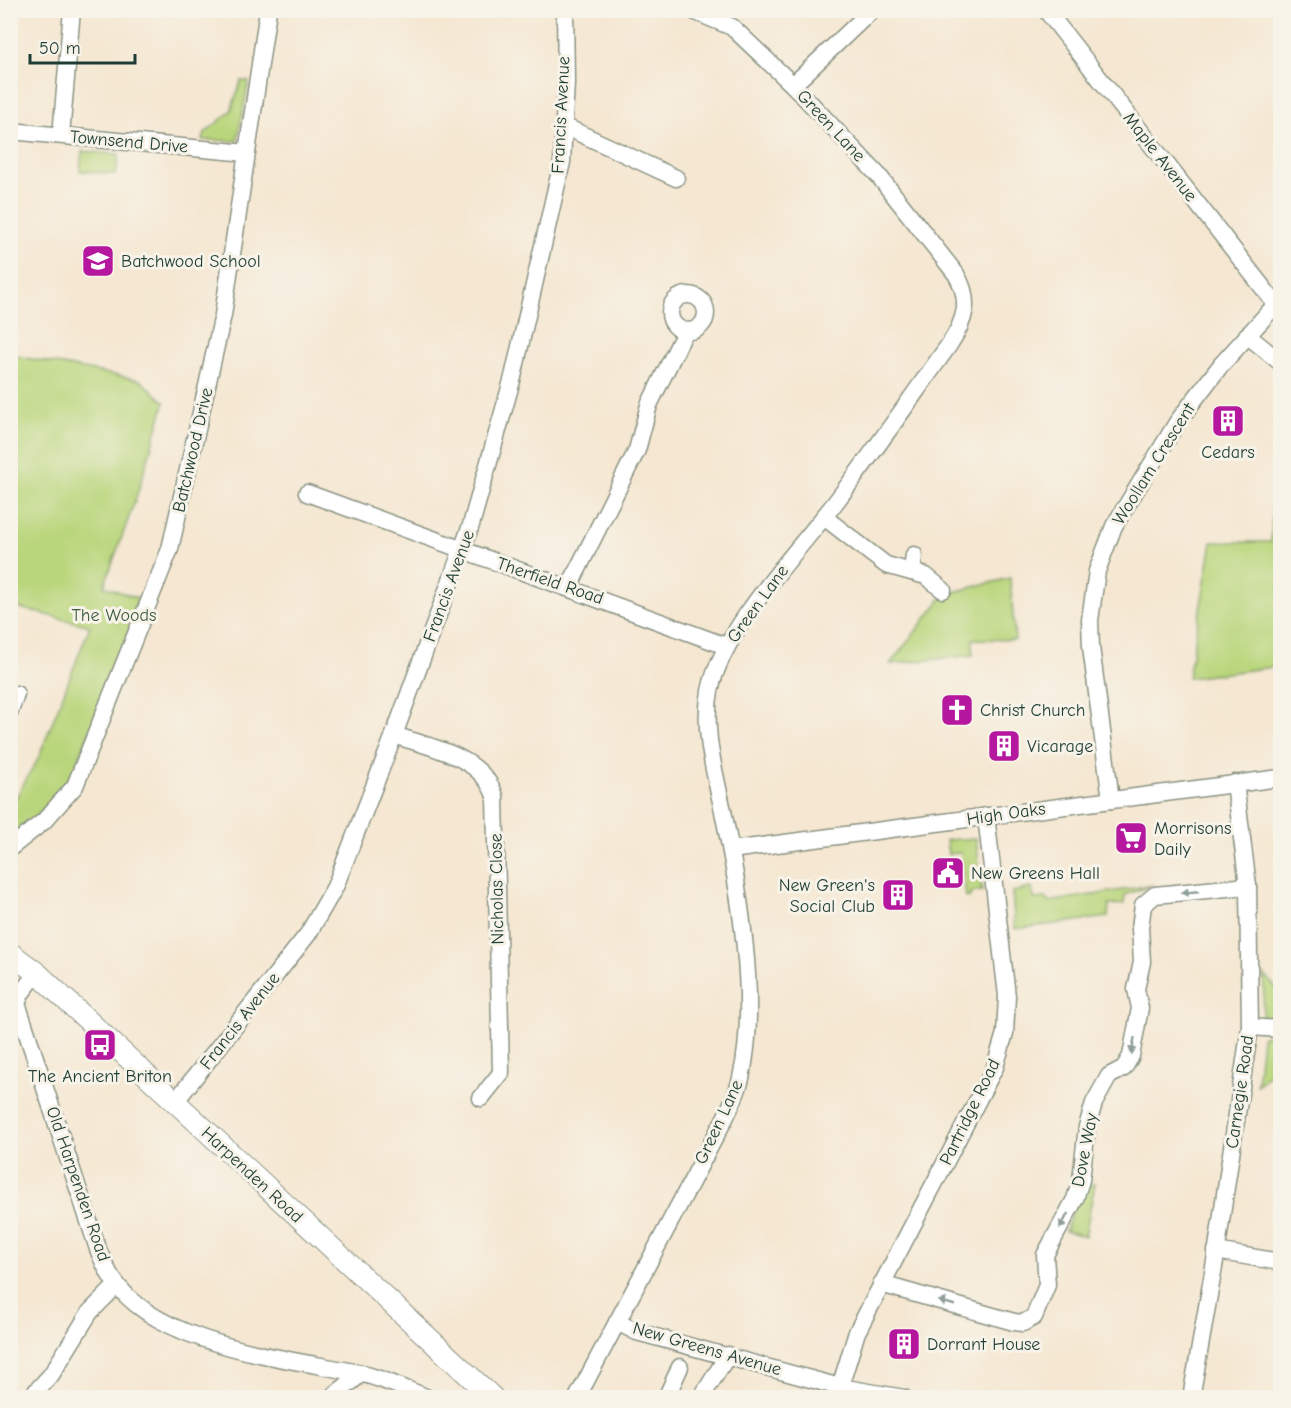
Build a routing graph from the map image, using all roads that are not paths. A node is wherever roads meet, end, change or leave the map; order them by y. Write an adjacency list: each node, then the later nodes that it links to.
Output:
1 (72, 10): 10 (street)
2 (268, 10): 11 (street, Batchwood Drive)
3 (565, 10): 8 (street, Francis Avenue)
4 (691, 10): 7 (street, Green Lane)
5 (872, 10): 7 (street)
6 (1046, 10): 13 (street, Maple Avenue)
7 (793, 85): 18 (street, Green Lane)
8 (564, 126): 12 (street); 19 (street, Francis Avenue)
9 (10, 130): 10 (street, Townsend Drive)
10 (61, 135): 11 (street, Townsend Drive)
11 (247, 153): 30 (street, Batchwood Drive)
12 (676, 178)
13 (1278, 301): 15 (street, Woollam Crescent)
14 (685, 332): 20 (street)
15 (1248, 334): 16 (street); 28 (street, Woollam Crescent)
16 (1281, 362)
17 (307, 493): 19 (street, Therfield Road)
18 (824, 517): 21 (street); 22 (street, Green Lane)
19 (462, 550): 20 (street, Therfield Road); 25 (street, Francis Avenue)
20 (569, 587): 22 (street, Therfield Road)
21 (943, 590)
22 (726, 646): 31 (street, Green Lane)
23 (16, 694): 24 (street)
24 (10, 711)
25 (394, 735): 37 (street, Nicholas Close); 38 (street, Francis Avenue)
26 (1281, 778): 27 (street, High Oaks)
27 (1235, 783): 28 (street, High Oaks); 32 (street, Carnegie Road)
28 (1111, 800): 29 (street, High Oaks)
29 (986, 816): 31 (street, High Oaks); 41 (street, Partridge Road)
30 (10, 848)
31 (731, 850): 43 (street, Green Lane)
32 (1248, 886): 35 (street, Carnegie Road); 41 (street, Dove Way, one-way to 41)
33 (10, 953): 34 (main road, Harpenden Road)
34 (37, 973): 38 (main road, Harpenden Road); 42 (street, Old Harpenden Road)
35 (1250, 1027): 36 (street); 39 (street, Carnegie Road)
36 (1281, 1029)
37 (481, 1098)
38 (175, 1102): 51 (main road, Harpenden Road)
39 (1216, 1251): 40 (street); 56 (street, Carnegie Road)
40 (1281, 1262)
41 (881, 1284): 47 (street, Partridge Road)
42 (117, 1285): 46 (street, Old Harpenden Road); 48 (street)
43 (617, 1322): 44 (street, New Greens Avenue); 52 (street, Green Lane)
44 (728, 1355): 47 (street, New Greens Avenue); 54 (street)
45 (680, 1367): 53 (street)
46 (362, 1373): 49 (street); 50 (street, Old Harpenden Road)
47 (840, 1387): 55 (street, New Greens Avenue)
48 (30, 1398)
49 (331, 1398)
50 (428, 1398)
51 (493, 1398)
52 (577, 1398)
53 (666, 1398)
54 (701, 1398)
55 (904, 1398)
56 (1191, 1398)

